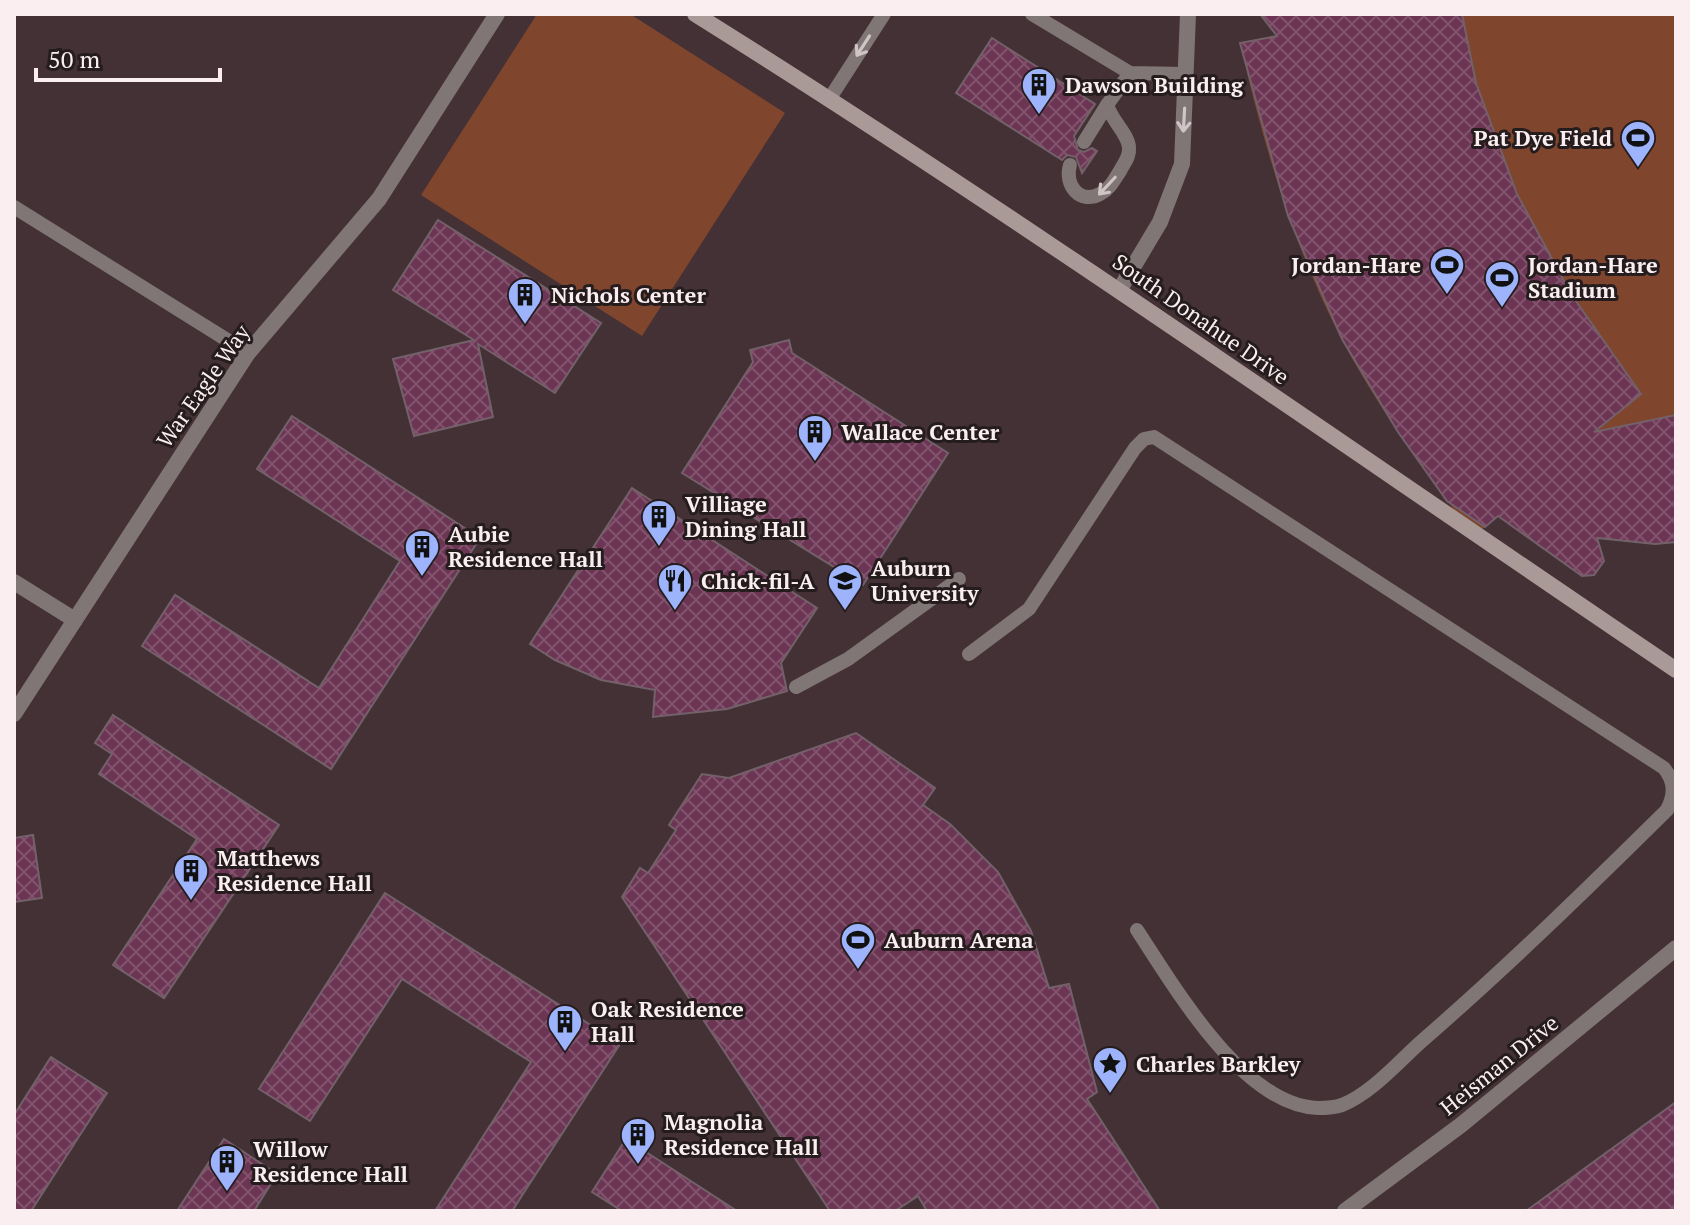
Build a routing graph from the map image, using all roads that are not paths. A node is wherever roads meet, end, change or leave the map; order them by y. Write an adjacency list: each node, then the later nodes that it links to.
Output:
1 (497, 14): 14 (street, War Eagle Way)
2 (695, 14): 8 (street, South Donahue Drive)
3 (884, 14): 8 (lane, one-way to 8)
4 (1032, 14): 6 (lane)
5 (1188, 14): 7 (street)
6 (1130, 73): 7 (lane); 9 (lane)
7 (1186, 74): 13 (street, one-way to 13)
8 (830, 98): 13 (street, South Donahue Drive)
9 (1107, 105): 10 (lane); 11 (lane, one-way to 11)
10 (1084, 142)
11 (1070, 165)
12 (14, 207): 14 (lane)
13 (1120, 289): 19 (street, South Donahue Drive)
14 (248, 353): 17 (street, War Eagle Way)
15 (959, 579): 20 (lane)
16 (14, 582): 17 (street)
17 (75, 620): 21 (street, War Eagle Way)
18 (969, 654): 22 (lane)
19 (1676, 670)
20 (796, 687)
21 (14, 714)
22 (1137, 930)
23 (1676, 948): 24 (street, Heisman Drive)
24 (1345, 1211)

